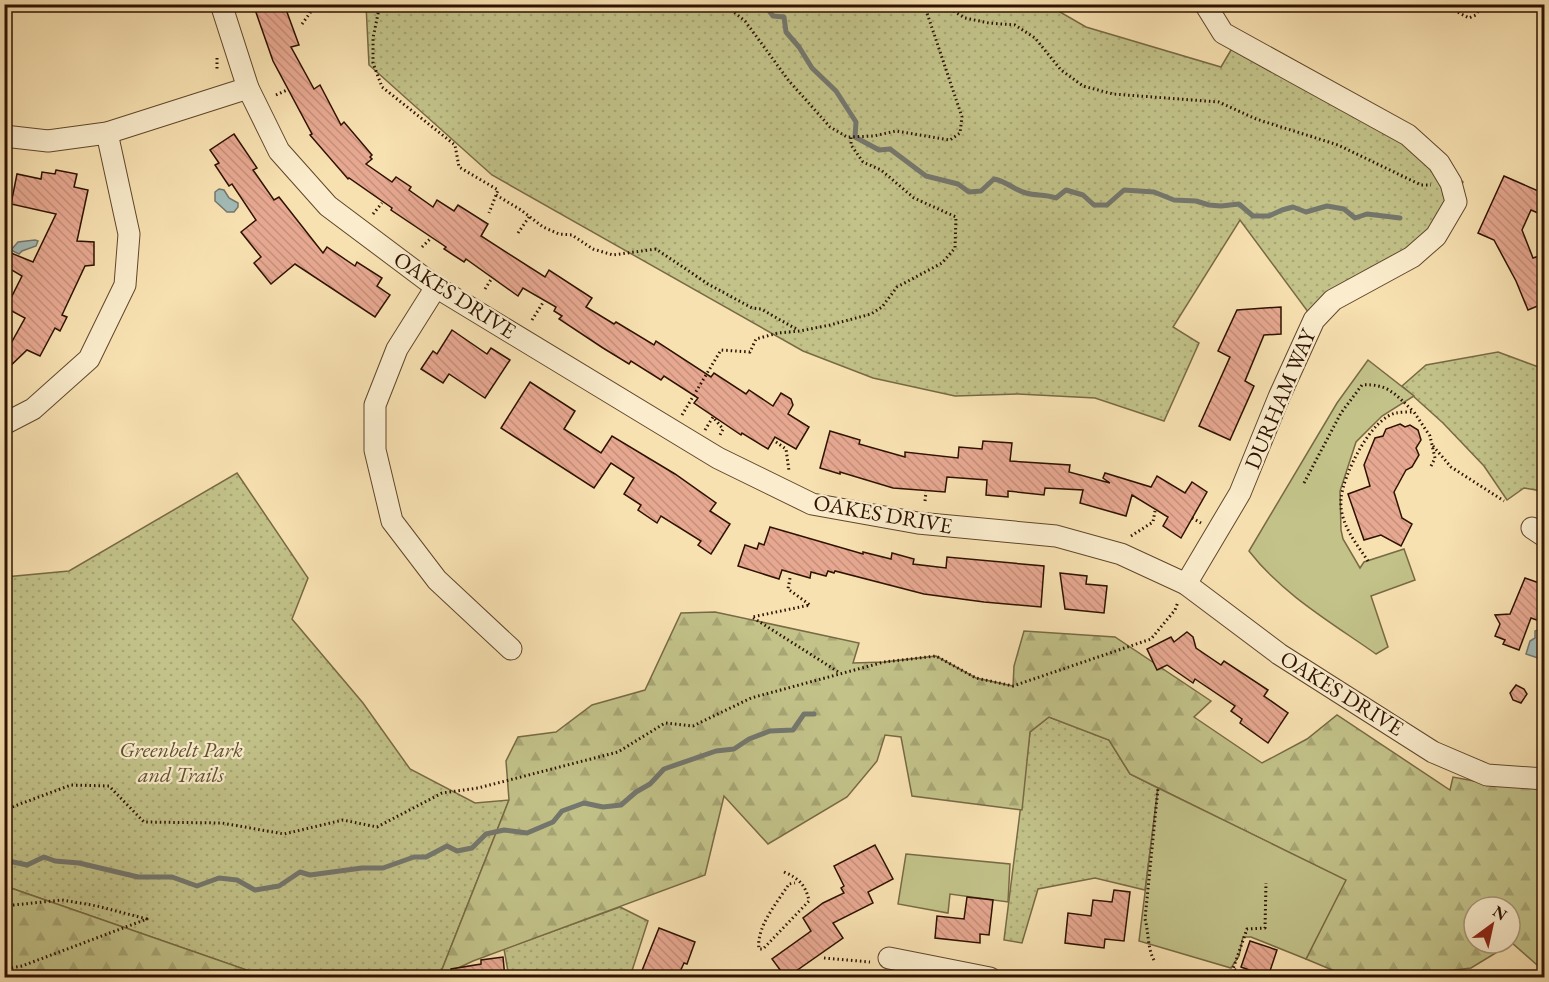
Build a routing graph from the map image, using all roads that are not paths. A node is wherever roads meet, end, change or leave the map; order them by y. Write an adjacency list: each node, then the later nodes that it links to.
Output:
1 (221, 4): 3 (street, OAKES DRIVE)
2 (1205, 4): 8 (street, DURHAM WAY)
3 (248, 87): 4 (street); 6 (street, OAKES DRIVE)
4 (107, 133): 5 (street); 7 (street)
5 (4, 136)
6 (436, 287): 8 (street, OAKES DRIVE); 9 (street)
7 (4, 424)
8 (1186, 584): 10 (street, OAKES DRIVE)
9 (511, 649)
10 (1545, 779)
11 (882, 961): 12 (street)
12 (990, 978)

